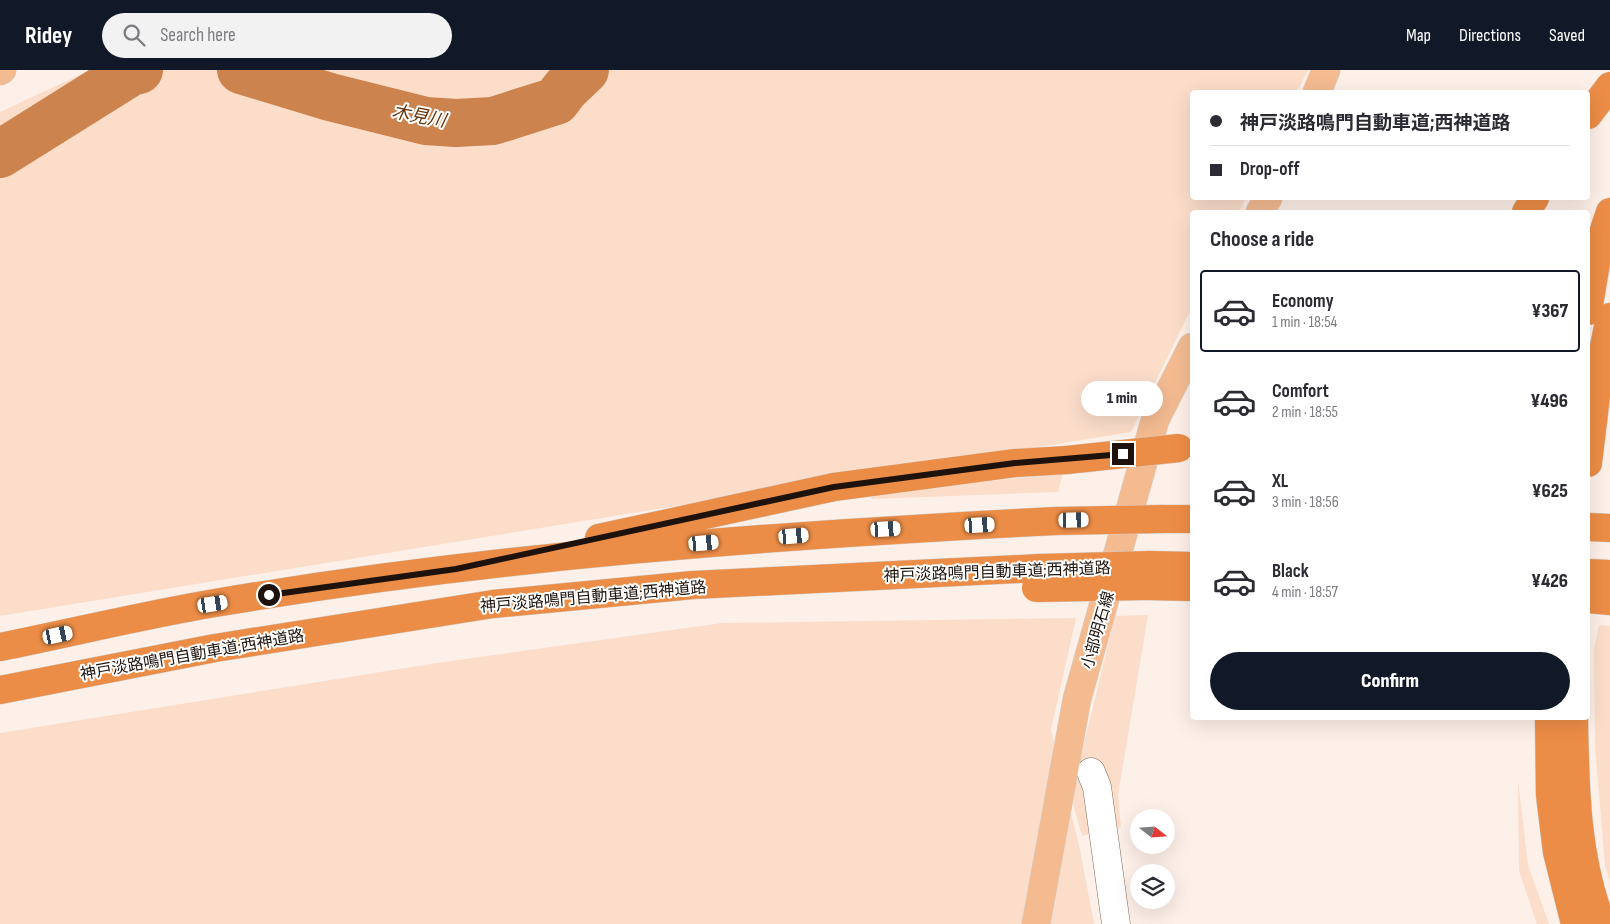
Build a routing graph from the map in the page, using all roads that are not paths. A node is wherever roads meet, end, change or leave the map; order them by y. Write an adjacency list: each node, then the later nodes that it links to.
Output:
1 (1326, 70): 3 (main road)
2 (1610, 86): 4 (highway)
3 (1317, 90)
4 (1590, 113)
5 (1610, 212): 6 (highway)
6 (1590, 299)
7 (1610, 317): 9 (highway)
8 (1190, 350): 27 (main road, 小部明石線)
9 (1590, 446)
10 (1186, 448): 15 (highway, bridge)
11 (1190, 519): 15 (highway, bridge)
12 (1590, 527): 13 (highway)
13 (1610, 528)
14 (1190, 566): 18 (highway, 神戸淡路鳴門自動車道;西神道路)
15 (456, 569): 22 (highway)
16 (1590, 573): 17 (highway)
17 (1610, 574)
18 (1148, 576): 19 (highway); 23 (highway, 神戸淡路鳴門自動車道;西神道路, bridge)
19 (1190, 586)
20 (1590, 599): 21 (highway)
21 (1610, 601)
22 (0, 647)
23 (0, 690)
24 (1549, 720): 29 (highway)
25 (1574, 720): 30 (highway)
26 (1091, 772): 28 (lane)
27 (1036, 924)
28 (1116, 924)
29 (1575, 924)
30 (1602, 924)

